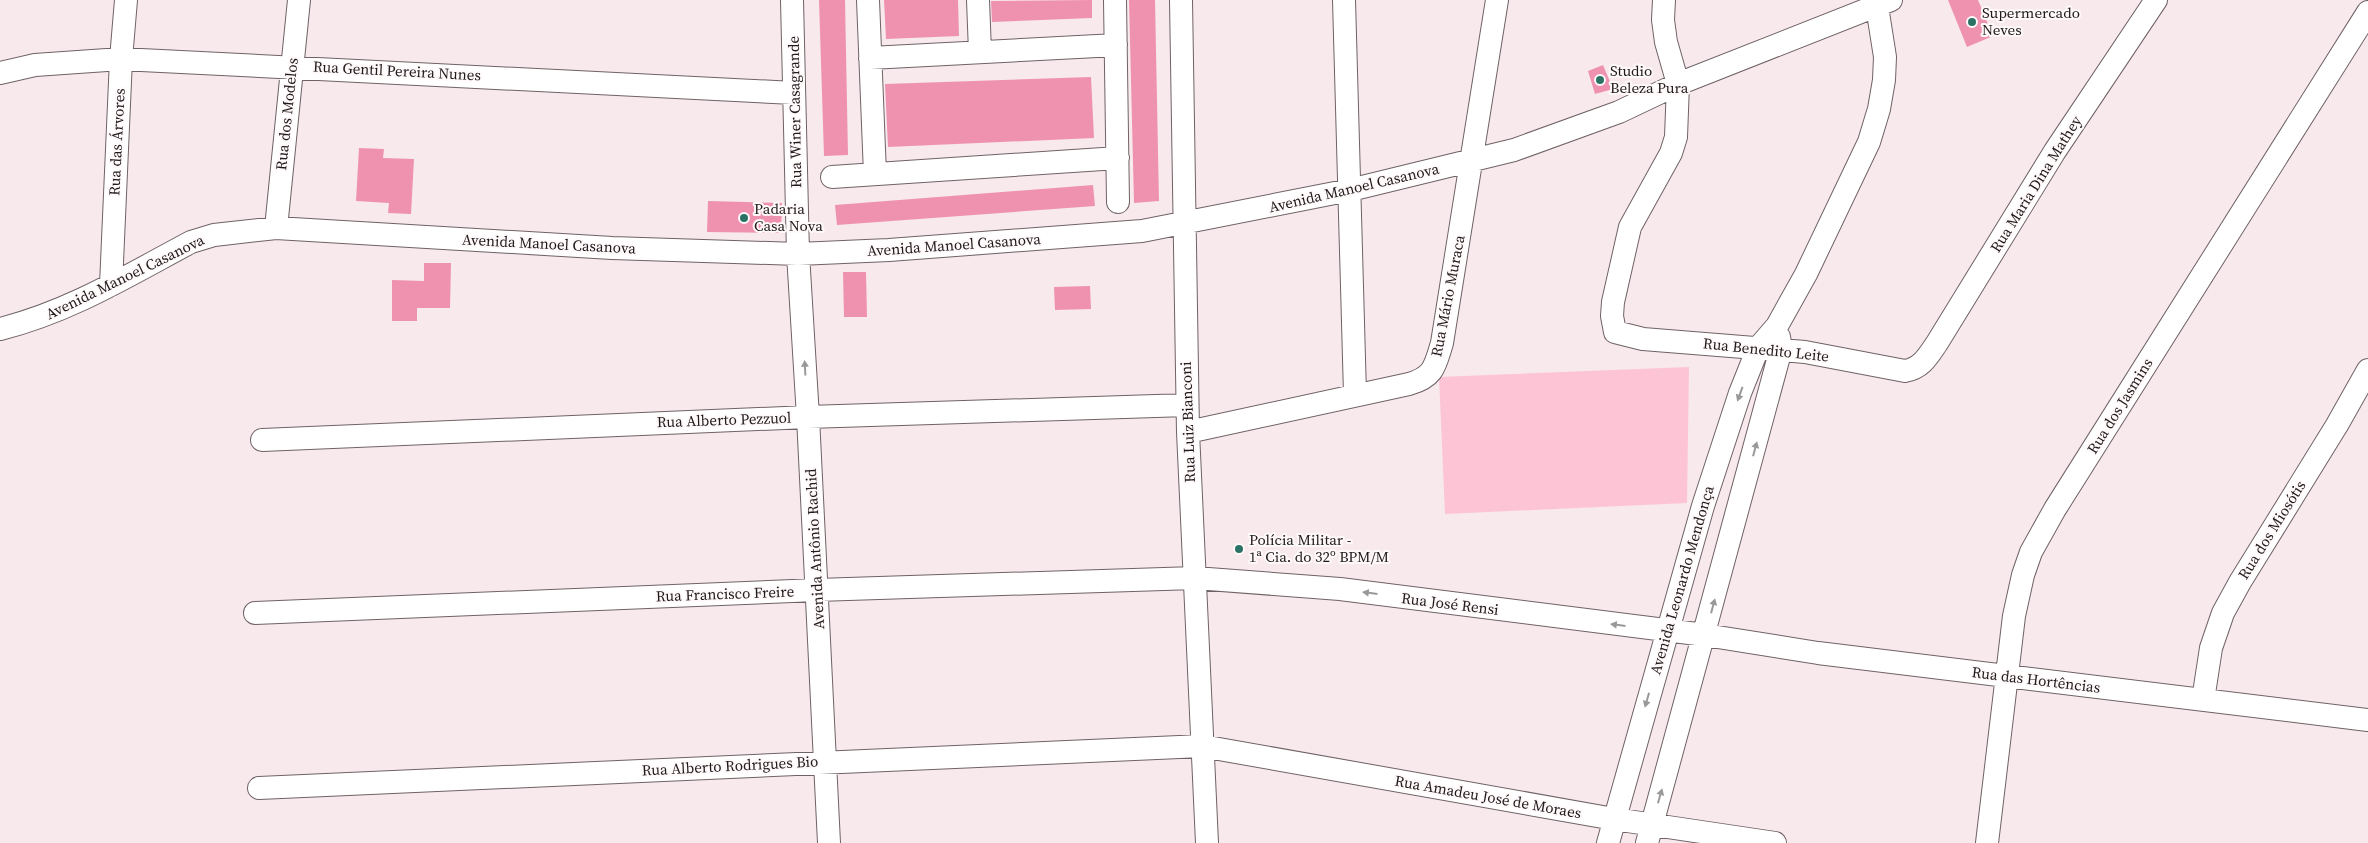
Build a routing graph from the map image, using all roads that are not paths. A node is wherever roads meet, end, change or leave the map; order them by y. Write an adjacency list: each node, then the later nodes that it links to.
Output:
1 (126, 0): 17 (street, Rua das Árvores)
2 (299, 0): 18 (street, Rua dos Modelos)
3 (792, 0): 21 (street, Rua Winer Casagrande)
4 (868, 0): 16 (street)
5 (978, 0): 15 (street)
6 (1115, 0): 14 (street)
7 (1180, 0): 28 (street, Rua Luiz Bianconi)
8 (1344, 0): 26 (street)
9 (1497, 0): 23 (street, Rua Mário Muraca)
10 (1664, 0): 20 (street)
11 (2156, 0): 36 (street, Rua Maria Dina Mathey)
12 (1881, 2): 20 (street, Avenida Manoel Casanova); 32 (street, Avenida Leonardo Mendonça)
13 (2368, 12): 48 (street, Rua dos Jasmins)
14 (1116, 45): 15 (street); 22 (street)
15 (980, 52): 16 (street)
16 (870, 58): 24 (street)
17 (121, 59): 18 (street, Rua Gentil Pereira Nunes); 19 (street, Rua Gentil Pereira Nunes); 31 (street, Rua das Árvores)
18 (292, 66): 21 (street, Rua Gentil Pereira Nunes); 29 (street, Rua dos Modelos)
19 (0, 73)
20 (1678, 84): 23 (street, Avenida Manoel Casanova); 34 (street, Rua Benedito Leite)
21 (794, 93): 30 (street, Rua Winer Casagrande)
22 (1118, 158): 24 (street); 27 (street)
23 (1473, 161): 26 (street, Avenida Manoel Casanova); 38 (street, Rua Mário Muraca)
24 (875, 174): 25 (street)
25 (832, 177)
26 (1350, 190): 28 (street, Avenida Manoel Casanova); 38 (street)
27 (1118, 202)
28 (1183, 225): 30 (street, Avenida Manoel Casanova); 39 (street, Rua Luiz Bianconi)
29 (276, 228): 30 (street, Avenida Manoel Casanova); 31 (street, Avenida Manoel Casanova)
30 (798, 254): 40 (street, Avenida Antônio Rachid, one-way to 30)
31 (111, 285): 33 (street, Avenida Manoel Casanova)
32 (1777, 326): 34 (street, Avenida Leonardo Mendonça); 35 (street)
33 (0, 329)
34 (1758, 348): 35 (street, Rua Benedito Leite); 46 (street, Avenida Leonardo Mendonça, one-way to 46)
35 (1781, 350): 36 (street, Rua Benedito Leite); 47 (street, one-way to 35)
36 (1917, 368)
37 (2368, 370): 49 (street, Rua dos Miosótis)
38 (1355, 394): 41 (street, Rua Mário Muraca)
39 (1187, 405): 40 (street, Rua Alberto Pezzuol); 41 (street, Rua Luiz Bianconi)
40 (808, 417): 42 (street, Rua Alberto Pezzuol); 44 (street, Avenida Antônio Rachid)
41 (1188, 432): 43 (street, Rua Luiz Bianconi)
42 (262, 440)
43 (1195, 578): 44 (street, Rua Francisco Freire); 46 (street, Rua José Rensi, one-way to 43); 51 (street, Rua Luiz Bianconi)
44 (816, 590): 45 (street, Rua Francisco Freire); 52 (street, Avenida Antônio Rachid)
45 (255, 612)
46 (1667, 632): 47 (street, Rua José Rensi); 54 (street, Avenida Leonardo Mendonça, one-way to 54)
47 (1705, 636): 48 (street, Rua das Hortências); 55 (street, one-way to 47)
48 (2006, 676): 49 (street, Rua das Hortências); 60 (street, Rua dos Jasmins)
49 (2203, 700): 50 (street, Rua das Hortências)
50 (2368, 720)
51 (1202, 746): 52 (street, Rua Alberto Rodrigues Bio); 54 (street, Rua Amadeu José de Moraes); 57 (street, Rua Luiz Bianconi)
52 (825, 762): 53 (street, Rua Alberto Rodrigues Bio); 56 (street, Avenida Antônio Rachid)
53 (259, 788)
54 (1614, 819): 55 (street, Rua Amadeu José de Moraes); 58 (street, Avenida Leonardo Mendonça)
55 (1650, 834): 59 (street, Rua Amadeu José de Moraes)
56 (829, 843)
57 (1207, 843)
58 (1608, 843)
59 (1775, 843)
60 (1987, 843)

